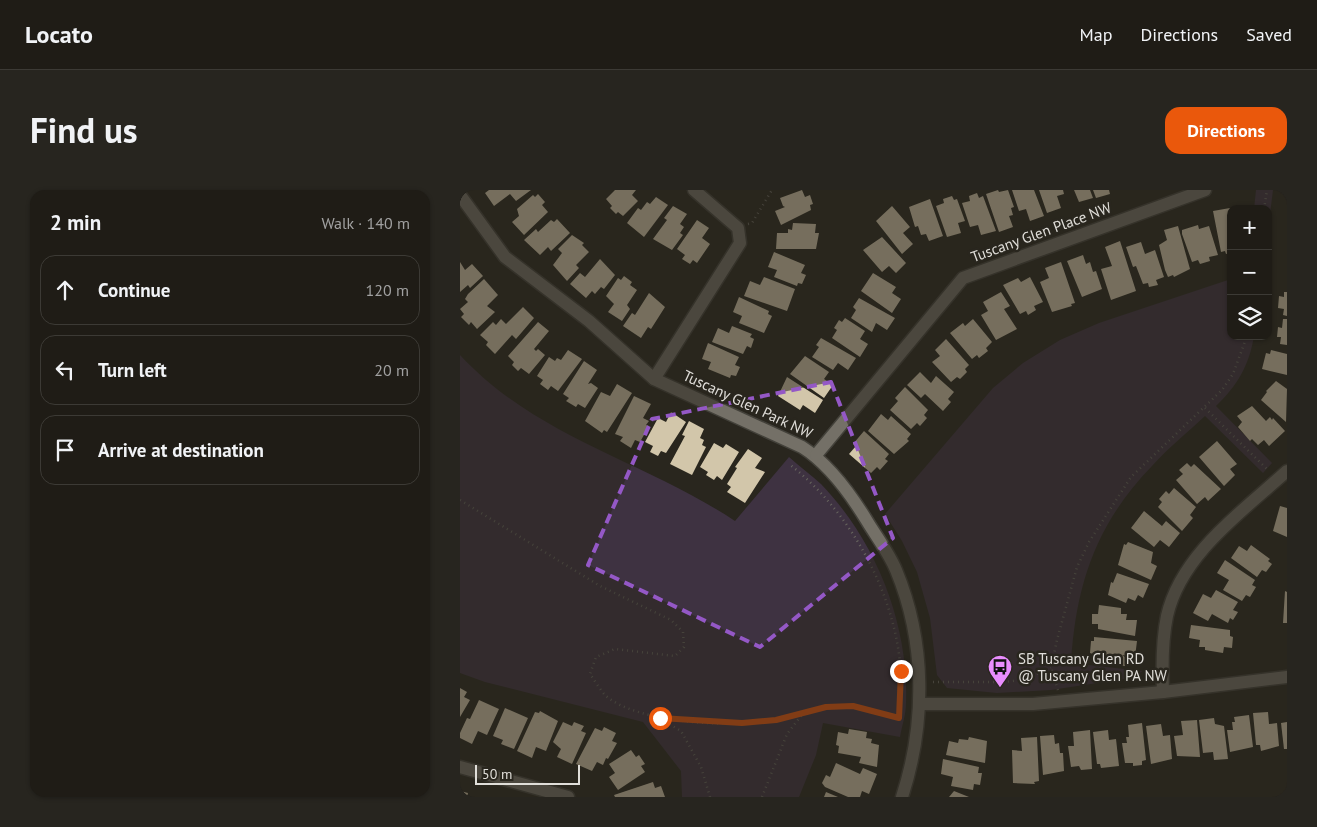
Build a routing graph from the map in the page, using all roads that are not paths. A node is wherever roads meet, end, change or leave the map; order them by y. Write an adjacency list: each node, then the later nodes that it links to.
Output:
1 (694, 190): 4 (street, Tuscany Glen Park NW)
2 (1205, 190): 5 (street, Tuscany Glen Place NW)
3 (460, 195): 4 (street, Tuscany Glen Park NW)
4 (654, 379): 5 (street, Tuscany Glen Park NW)
5 (816, 456): 9 (street, Tuscany Glen Park NW)
6 (1283, 475): 8 (street)
7 (1287, 677): 8 (street)
8 (1162, 692): 9 (street)
9 (920, 704): 12 (street, Tuscany Glen Park NW)
10 (460, 767): 11 (street)
11 (568, 797)
12 (902, 797)

